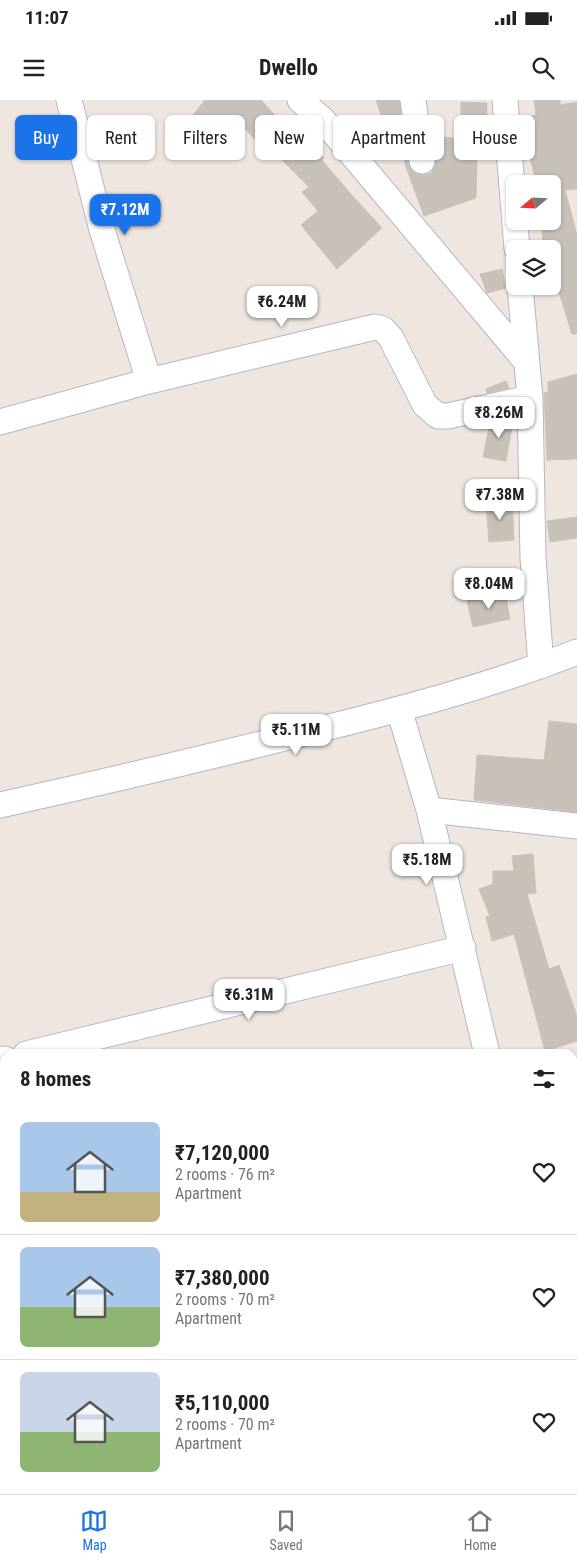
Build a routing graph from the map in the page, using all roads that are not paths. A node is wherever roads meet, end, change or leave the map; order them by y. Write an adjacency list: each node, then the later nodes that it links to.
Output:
1 (69, 100): 9 (street)
2 (300, 100): 8 (street)
3 (413, 100): 5 (street)
4 (505, 100): 6 (street)
5 (422, 161)
6 (516, 240)
7 (521, 295): 8 (street)
8 (525, 360): 10 (street)
9 (149, 381): 10 (street); 11 (street)
10 (530, 398): 13 (street)
11 (0, 422)
12 (577, 652): 13 (street)
13 (541, 666): 14 (street)
14 (400, 710): 15 (street); 16 (street)
15 (0, 805)
16 (429, 810): 17 (street); 18 (street)
17 (577, 826)
18 (463, 948): 19 (street); 20 (street)
19 (47, 1049)
20 (486, 1049)

